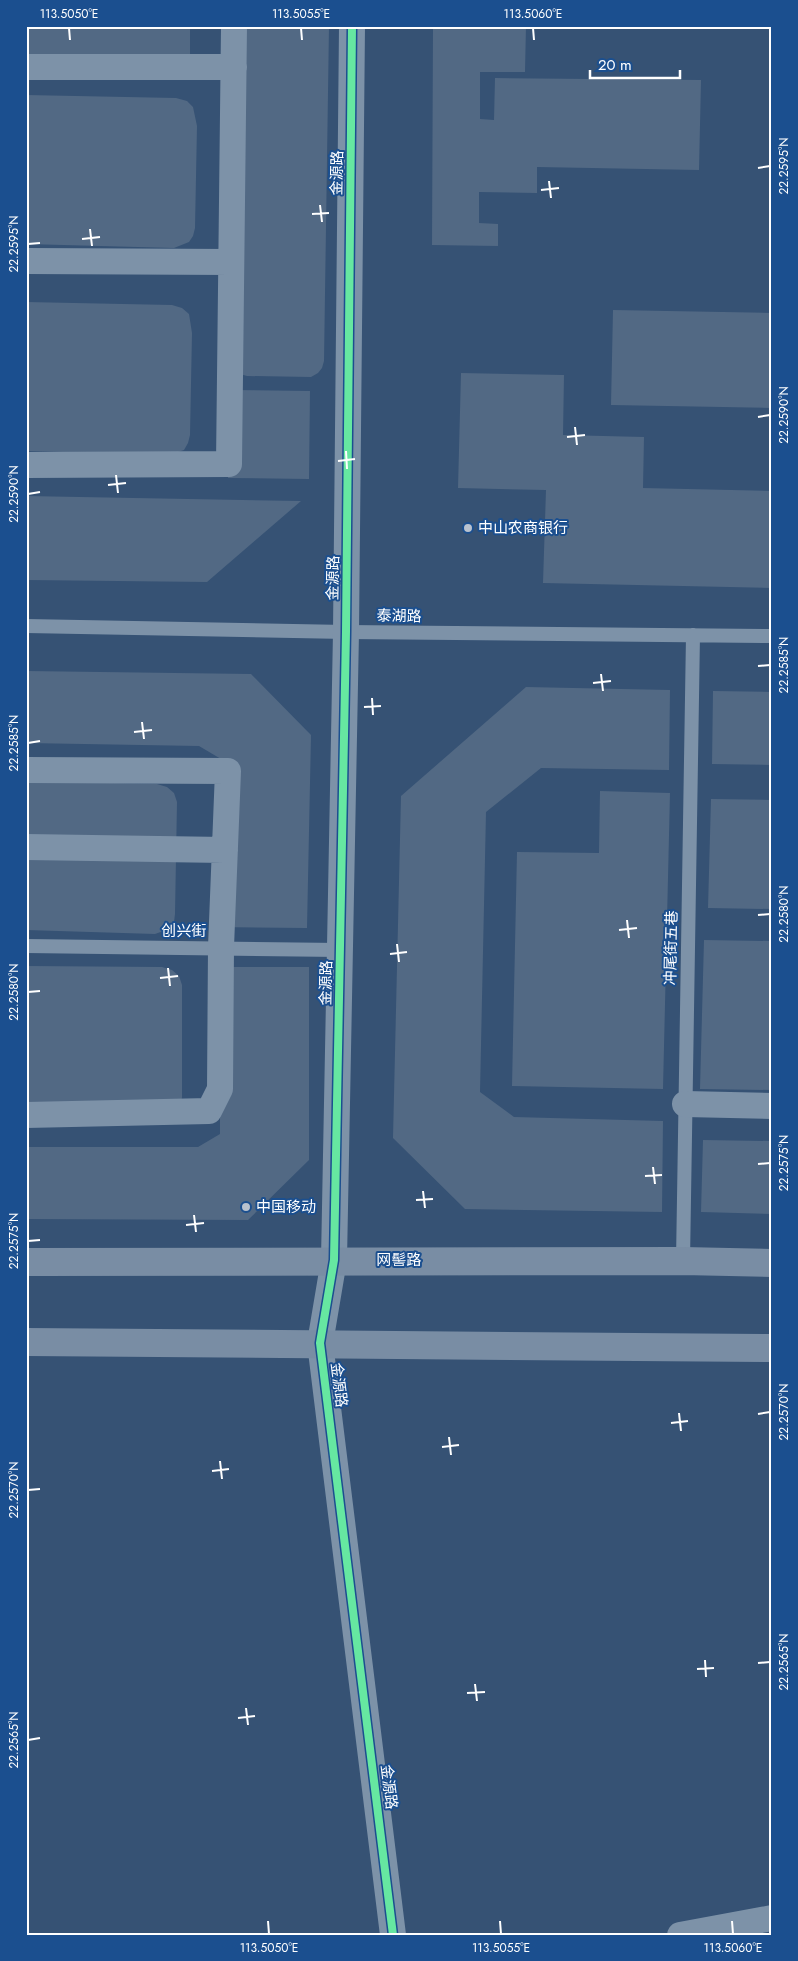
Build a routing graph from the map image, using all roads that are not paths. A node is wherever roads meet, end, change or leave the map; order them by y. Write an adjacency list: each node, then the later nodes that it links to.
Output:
1 (234, 26): 4 (street)
2 (352, 26): 9 (street, 金源路)
3 (26, 67): 4 (street)
4 (234, 67): 6 (street)
5 (26, 262): 6 (street)
6 (231, 262): 7 (street)
7 (26, 465)
8 (26, 626): 9 (lane, 泰湖路)
9 (346, 632): 10 (lane, 泰湖路); 17 (street, 金源路)
10 (692, 635): 11 (lane, 泰湖路); 18 (lane, 冲尾街五巷)
11 (772, 636)
12 (26, 770): 14 (street)
13 (26, 847): 14 (street)
14 (225, 850): 16 (street)
15 (26, 946): 16 (lane, 创兴街)
16 (221, 947): 17 (lane, 创兴街); 20 (street)
17 (340, 950): 21 (street, 金源路)
18 (685, 1104): 19 (street); 22 (lane, 冲尾街五巷)
19 (772, 1106)
20 (26, 1115)
21 (334, 1260): 22 (main road, 网髻路); 23 (main road, 网髻路); 26 (street, 金源路)
22 (683, 1261): 24 (main road, 网髻路)
23 (26, 1262)
24 (772, 1263)
25 (26, 1342): 26 (main road)
26 (320, 1343): 27 (main road); 29 (street, 金源路)
27 (772, 1348)
28 (772, 1918): 30 (street)
29 (393, 1935)
30 (680, 1935)

